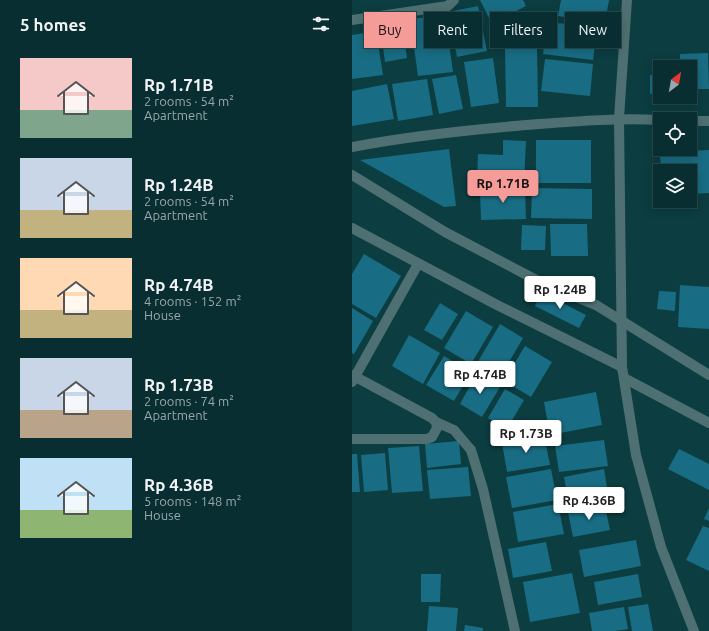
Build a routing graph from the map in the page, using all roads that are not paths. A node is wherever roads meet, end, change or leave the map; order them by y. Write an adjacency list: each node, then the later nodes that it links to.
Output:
1 (454, 0): 3 (street)
2 (627, 0): 4 (street)
3 (352, 20)
4 (619, 118): 5 (street); 8 (street); 12 (street)
5 (653, 120)
6 (697, 121): 7 (street)
7 (709, 122)
8 (352, 147)
9 (352, 175): 12 (street)
10 (352, 228): 11 (street)
11 (418, 264): 13 (street); 15 (street)
12 (620, 320): 13 (street); 14 (street)
13 (622, 367): 16 (street)
14 (709, 375)
15 (353, 378): 17 (street)
16 (624, 378): 18 (street); 21 (street)
17 (436, 422): 19 (street); 20 (street)
18 (709, 423)
19 (352, 439)
20 (515, 631)
21 (694, 631)

